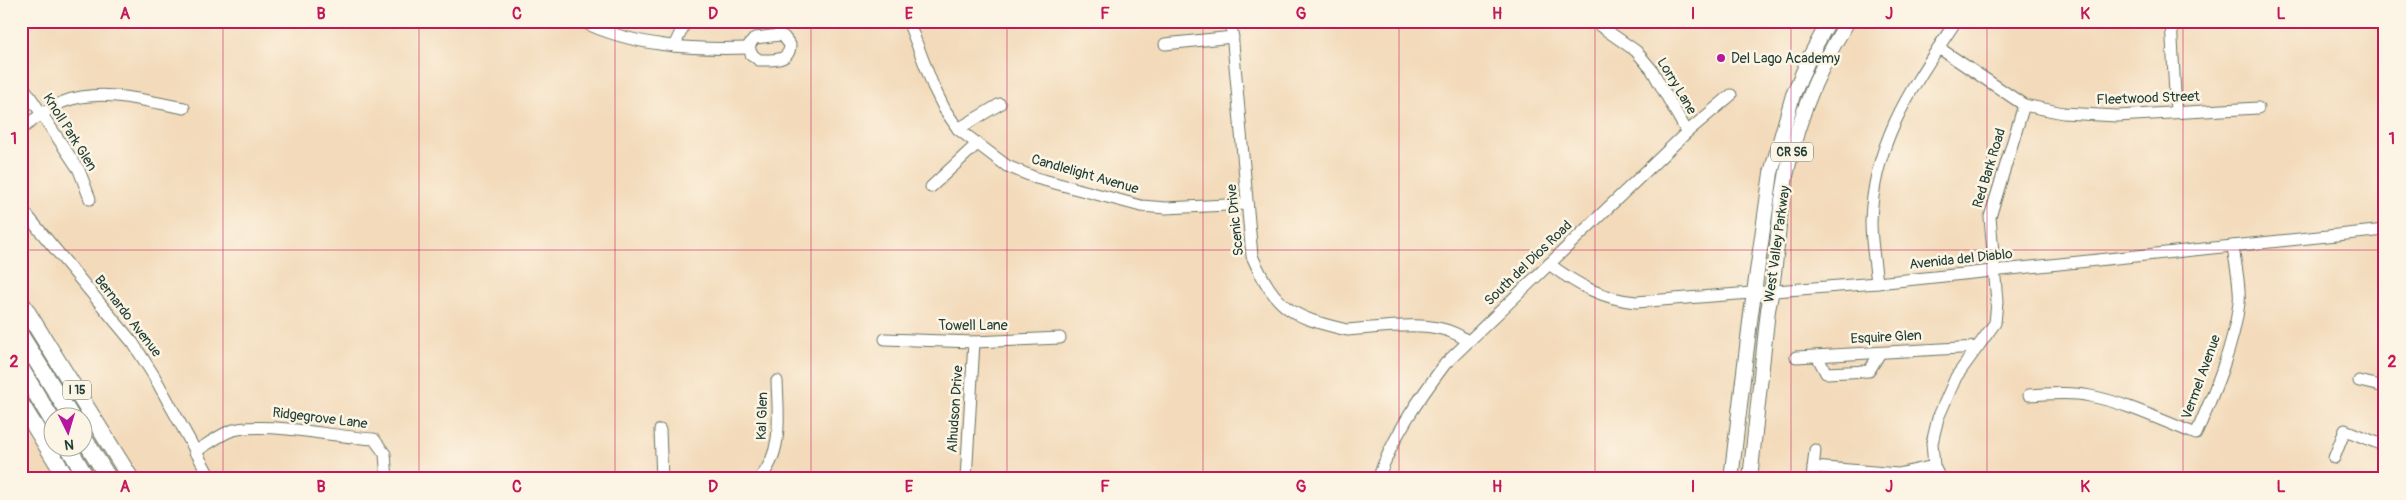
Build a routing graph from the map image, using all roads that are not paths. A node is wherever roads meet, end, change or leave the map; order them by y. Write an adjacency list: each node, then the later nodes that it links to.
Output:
1 (581, 21): 12 (street)
2 (686, 21): 12 (street)
3 (908, 21): 24 (street, Candlelight Avenue)
4 (1231, 21): 10 (street, Scenic Drive)
5 (1593, 21): 25 (street, Lorry Lane)
6 (1829, 21): 37 (main road, West Valley Parkway / CR S6)
7 (1848, 21): 36 (main road, West Valley Parkway / CR S6)
8 (1956, 21): 14 (street)
9 (2171, 21): 21 (street)
10 (1233, 37): 11 (street); 29 (street, Scenic Drive)
11 (1165, 44)
12 (674, 46): 13 (street)
13 (748, 48)
14 (1939, 48): 18 (street, Fleetwood Street); 35 (street)
15 (21, 83): 22 (street, Knoll Park Glen)
16 (1731, 95): 25 (street, South del Dios Road)
17 (1000, 104): 24 (street)
18 (2024, 105): 21 (street, Fleetwood Street); 34 (street, Red Bark Road)
19 (184, 108): 22 (street)
20 (2258, 108): 21 (street, Fleetwood Street)
21 (2176, 112)
22 (42, 115): 23 (street); 28 (street, Knoll Park Glen)
23 (21, 129)
24 (958, 129): 26 (street, Candlelight Avenue)
25 (1687, 132): 33 (street, South del Dios Road)
26 (977, 144): 27 (street); 29 (street, Candlelight Avenue)
27 (931, 187)
28 (90, 199)
29 (1247, 204): 43 (street, Scenic Drive)
30 (21, 208): 60 (street, Bernardo Avenue)
31 (2385, 230): 32 (street, Avenida del Diablo)
32 (2233, 246): 34 (street, Avenida del Diablo); 52 (street, Vermel Avenue)
33 (1549, 264): 37 (street, Avenida del Diablo); 43 (street, South del Dios Road)
34 (1994, 271): 35 (street, Avenida del Diablo); 44 (street, Red Bark Road)
35 (1877, 283): 36 (street, Avenida del Diablo)
36 (1772, 292): 37 (street, Avenida del Diablo); 76 (main road, West Valley Parkway / CR S6)
37 (1754, 293): 75 (main road, West Valley Parkway / CR S6)
38 (21, 302): 68 (highway, I 15)
39 (21, 336): 55 (highway)
40 (1060, 338): 42 (street, Towell Lane)
41 (885, 339): 42 (street, Towell Lane)
42 (974, 342): 73 (street, Alhudson Drive)
43 (1466, 342): 74 (street, South del Dios Road)
44 (1978, 348): 45 (street, Esquire Glen); 63 (street, Red Bark Road)
45 (1880, 353): 46 (street, Esquire Glen); 46 (street)
46 (1817, 356): 47 (street, Esquire Glen)
47 (1796, 357)
48 (21, 369): 54 (highway)
49 (778, 381): 72 (street, Kal Glen)
50 (2359, 381): 51 (street)
51 (2385, 388)
52 (2028, 395)
53 (21, 404): 65 (highway)
54 (45, 408)
55 (66, 408)
56 (660, 430): 71 (street)
57 (2385, 446): 62 (street)
58 (1814, 450): 64 (street)
59 (92, 451): 67 (highway)
60 (195, 452): 69 (street, Bernardo Avenue); 70 (street, Ridgegrove Lane)
61 (75, 458): 66 (highway)
62 (2334, 458)
63 (1934, 466): 64 (street); 78 (street)
64 (1813, 467): 77 (street)
65 (67, 479)
66 (87, 479)
67 (109, 479)
68 (131, 479)
69 (211, 479)
70 (387, 479)
71 (662, 479)
72 (759, 479)
73 (966, 479)
74 (1378, 479)
75 (1731, 479)
76 (1750, 479)
77 (1812, 479)
78 (1940, 479)

